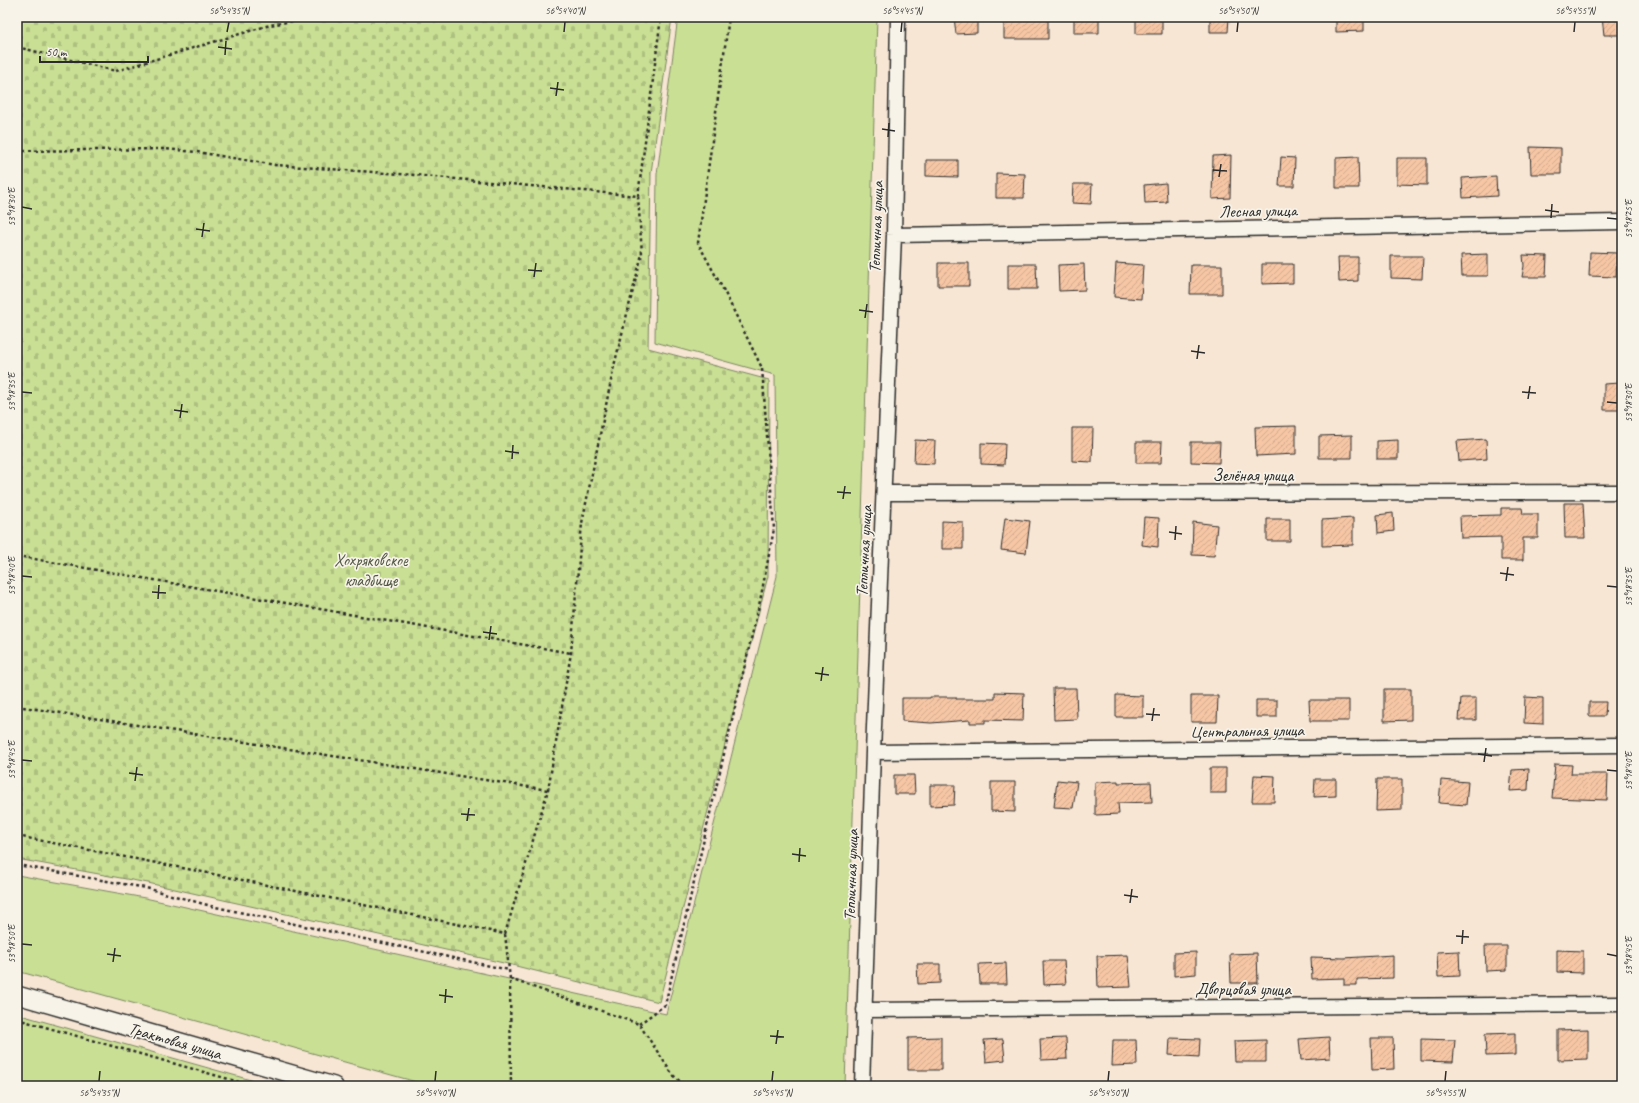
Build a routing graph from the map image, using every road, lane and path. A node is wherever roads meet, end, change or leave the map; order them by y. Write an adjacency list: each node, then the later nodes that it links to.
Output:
1 (315, 17): 5 (path)
2 (661, 17): 7 (path)
3 (729, 17): 27 (path)
4 (898, 17): 9 (street, Тепличная улица)
5 (17, 46)
6 (17, 151): 7 (path)
7 (638, 196): 13 (path)
8 (1622, 222): 9 (street, Лесная улица)
9 (894, 235): 11 (street, Тепличная улица)
10 (1622, 492): 11 (street, Зелёная улица)
11 (884, 493): 16 (street, Тепличная улица)
12 (17, 556): 13 (path)
13 (572, 653): 17 (path)
14 (17, 706): 17 (path)
15 (1622, 745): 16 (street, Центральная улица)
16 (873, 752): 25 (street, Тепличная улица)
17 (548, 790): 20 (path)
18 (17, 836): 20 (path)
19 (17, 865): 21 (path)
20 (506, 934): 21 (path)
21 (509, 970): 22 (path)
22 (510, 979): 27 (path); 30 (path)
23 (17, 996): 29 (street, Трактовая улица)
24 (1622, 1004): 25 (street, Дворцовая улица)
25 (864, 1010): 32 (street, Тепличная улица)
26 (17, 1019): 28 (path)
27 (639, 1024): 31 (path)
28 (253, 1086)
29 (334, 1086)
30 (511, 1086)
31 (685, 1086)
32 (862, 1086)

